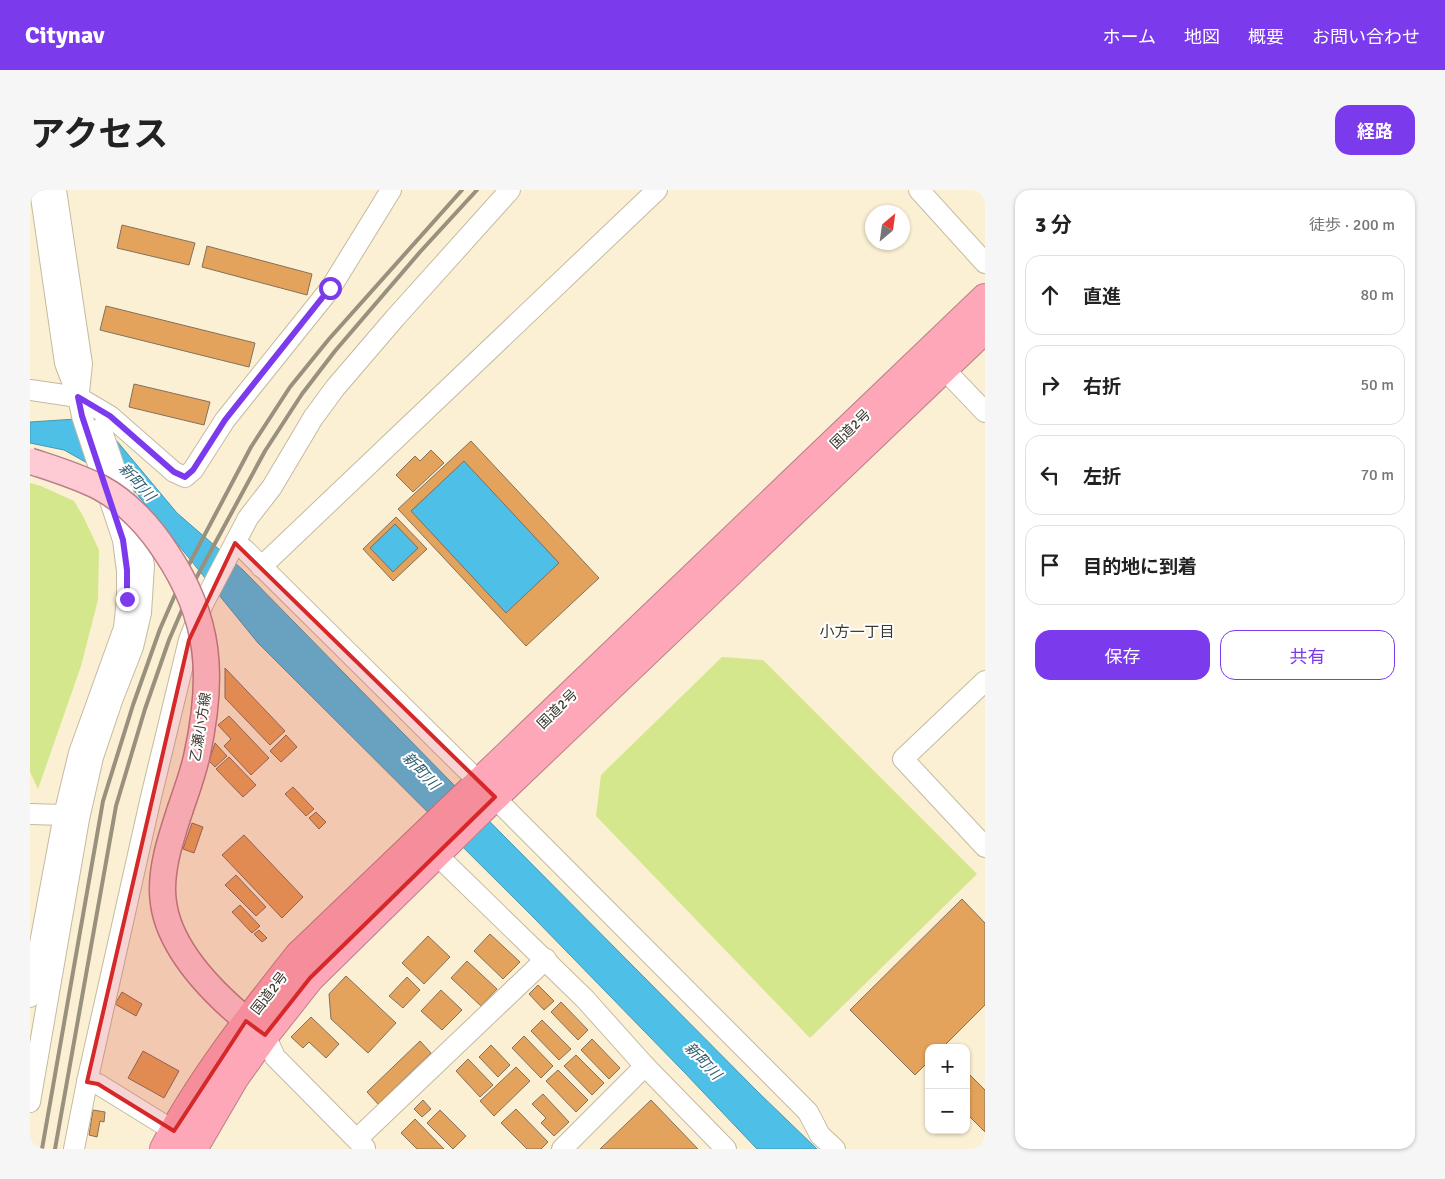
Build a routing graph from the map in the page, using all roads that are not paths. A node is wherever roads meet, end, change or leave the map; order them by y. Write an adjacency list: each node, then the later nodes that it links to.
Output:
1 (40, 190): 12 (street)
2 (56, 190): 12 (street)
3 (391, 190): 12 (street)
4 (510, 190): 16 (street)
5 (919, 190): 7 (street)
6 (654, 191): 17 (street)
7 (985, 263)
8 (985, 298): 19 (highway, 国道2号)
9 (985, 329): 10 (highway, 国道2号)
10 (944, 370): 13 (street); 19 (highway, 国道2号)
11 (30, 390): 12 (street)
12 (80, 406): 21 (street)
13 (985, 412)
14 (100, 428): 29 (street)
15 (30, 461): 26 (main road, 乙瀬小方線, bridge)
16 (232, 548): 17 (street); 28 (street)
17 (261, 567): 19 (street)
18 (985, 681): 23 (street)
19 (483, 794): 22 (highway, 国道2号); 35 (street)
20 (30, 814): 21 (street)
21 (64, 815): 25 (street)
22 (437, 844): 24 (street); 26 (highway, 国道2号)
23 (985, 847)
24 (546, 959): 27 (street); 31 (street)
25 (30, 997)
26 (256, 1028): 30 (highway, 国道2号); 31 (street)
27 (645, 1066): 33 (street); 34 (street)
28 (87, 1082): 30 (street); 32 (street)
29 (30, 1102)
30 (177, 1143)
31 (362, 1144)
32 (74, 1149)
33 (562, 1149)
34 (726, 1149)
35 (835, 1149)

